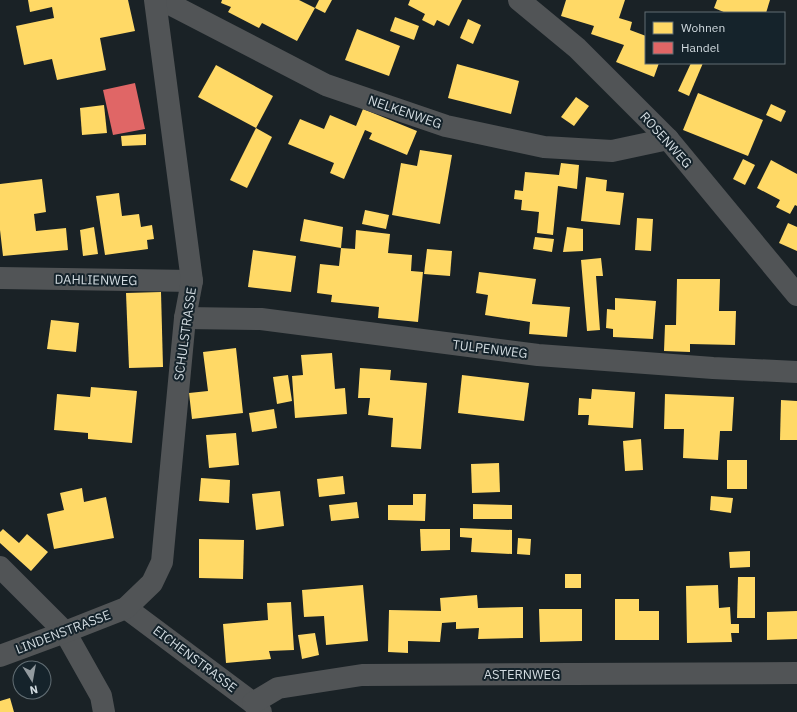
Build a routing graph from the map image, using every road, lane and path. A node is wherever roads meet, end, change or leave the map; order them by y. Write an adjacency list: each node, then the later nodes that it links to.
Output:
1 (155, 0): 6 (street, SCHULSTRASSE)
2 (162, 0): 4 (street, NELKENWEG)
3 (519, 0): 4 (street, ROSENWEG)
4 (668, 139): 7 (street, ROSENWEG)
5 (0, 278): 6 (street, DAHLIENWEG)
6 (192, 281): 8 (street, SCHULSTRASSE)
7 (796, 291)
8 (185, 318): 9 (street, TULPENWEG); 11 (street, SCHULSTRASSE)
9 (797, 372)
10 (3, 575): 12 (street)
11 (126, 608): 12 (street, LINDENSTRASSE); 15 (street, EICHENSTRASSE)
12 (65, 632): 13 (street, LINDENSTRASSE); 16 (street)
13 (0, 656)
14 (797, 673): 15 (street, ASTERNWEG)
15 (257, 707)
16 (104, 712)

